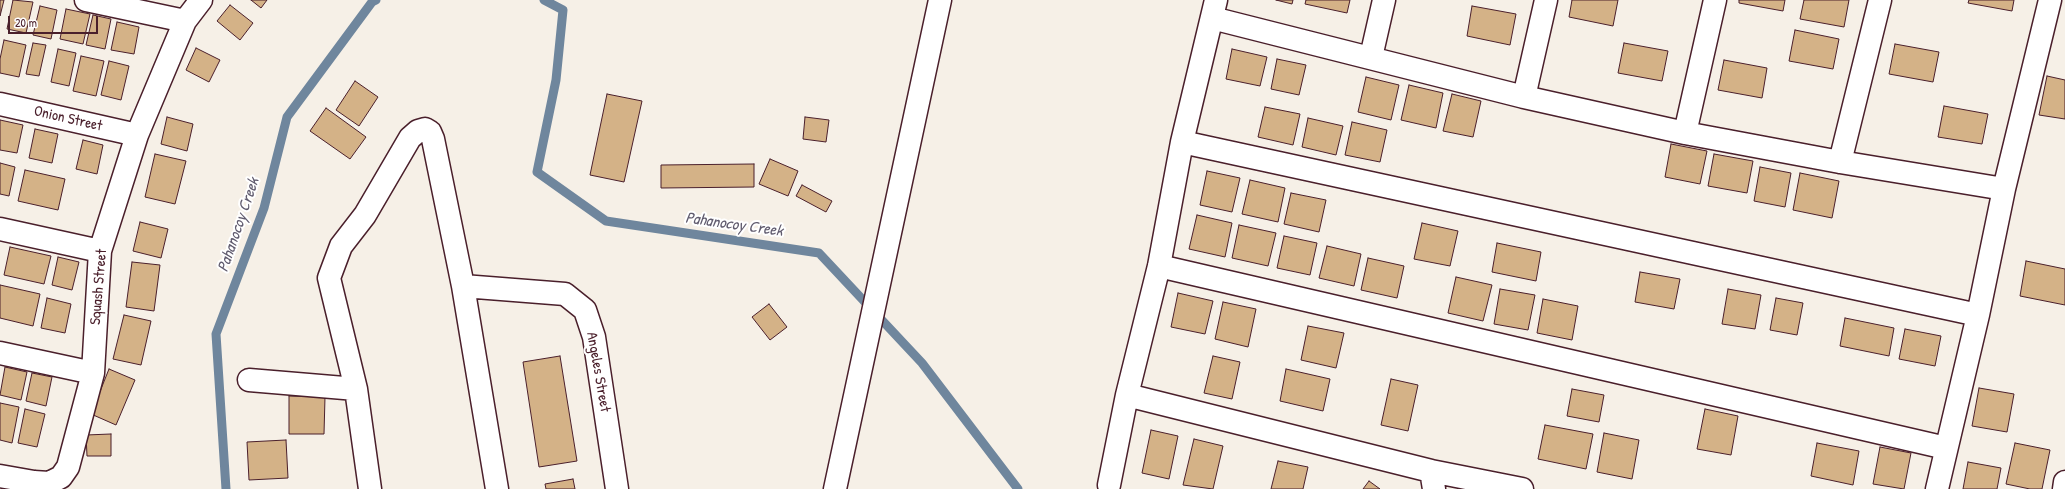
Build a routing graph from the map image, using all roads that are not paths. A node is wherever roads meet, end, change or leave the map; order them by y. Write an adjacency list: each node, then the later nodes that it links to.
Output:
1 (86, 0): 10 (street)
2 (201, 0): 10 (street, Squash Street)
3 (940, 0): 37 (street)
4 (1384, 0): 11 (street)
5 (1546, 0): 12 (street)
6 (1715, 0): 14 (street)
7 (1880, 0): 17 (street)
8 (2050, 0): 18 (street)
9 (1214, 9): 11 (street); 16 (street)
10 (185, 21): 15 (street, Squash Street)
11 (1371, 57): 12 (street)
12 (1524, 97): 14 (street)
13 (0, 104): 15 (street, Onion Street)
14 (1685, 132): 17 (street)
15 (136, 134): 20 (street, Squash Street)
16 (1182, 142): 21 (street); 23 (street)
17 (1840, 162): 18 (street)
18 (2004, 189): 23 (street)
19 (0, 229): 20 (street)
20 (100, 251): 25 (street, Squash Street)
21 (1159, 266): 28 (street); 29 (street)
22 (463, 286): 27 (street); 35 (street); 36 (street, Angeles Street)
23 (1978, 315): 29 (street)
24 (0, 353): 25 (street)
25 (93, 373): 30 (street, Squash Street)
26 (249, 380): 27 (street)
27 (356, 389): 34 (street)
28 (1127, 395): 31 (street); 33 (street)
29 (1946, 448): 39 (street)
30 (0, 476)
31 (1433, 480): 38 (street)
32 (2065, 482): 40 (street)
33 (1109, 485)
34 (370, 489)
35 (497, 489)
36 (617, 489)
37 (835, 489)
38 (1522, 489)
39 (1937, 489)
40 (2064, 489)

